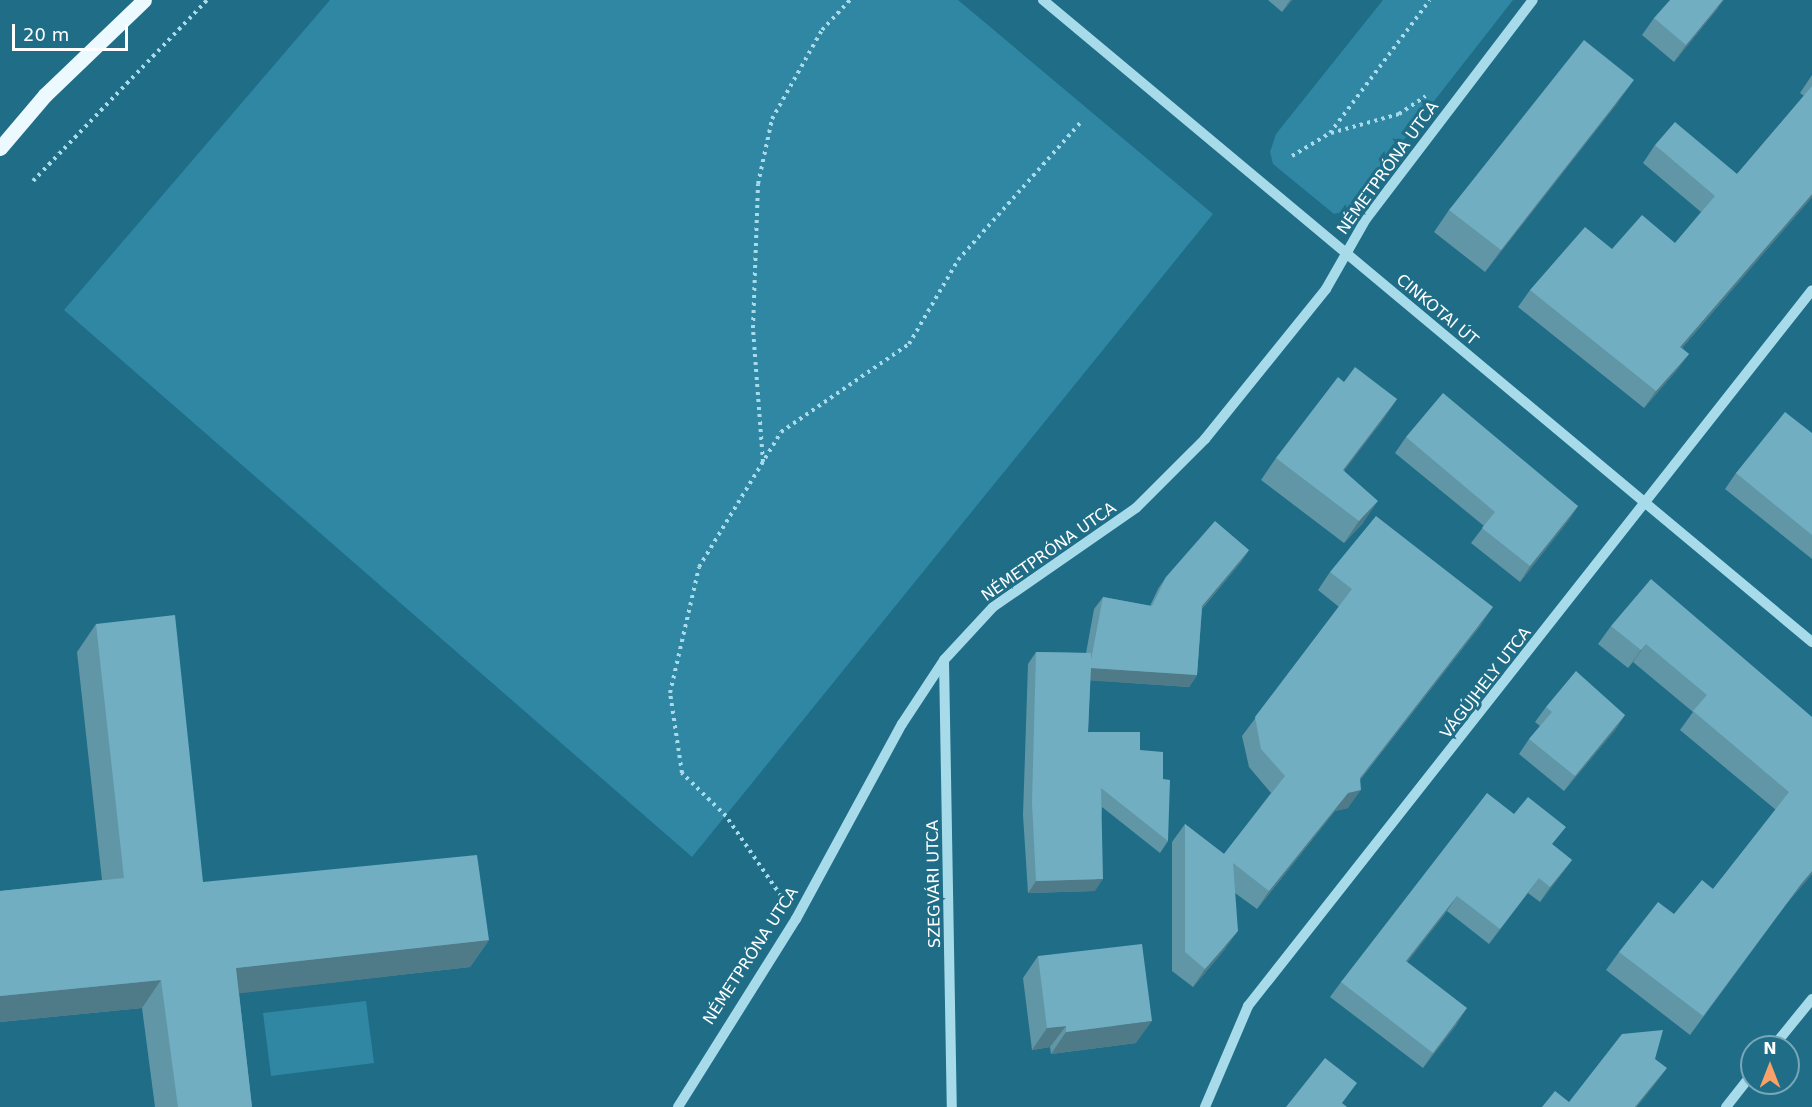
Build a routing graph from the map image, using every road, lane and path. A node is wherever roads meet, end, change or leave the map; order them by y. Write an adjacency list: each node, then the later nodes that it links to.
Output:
1 (144, 0): 10 (main road)
2 (207, 0): 12 (path)
3 (850, 0): 15 (path)
4 (1043, 0): 13 (street, CINKOTAI ÚT)
5 (1430, 0): 9 (path)
6 (1533, 0): 7 (street, NÉMETPRÓNA UTCA)
7 (1454, 102): 9 (path); 13 (street, NÉMETPRÓNA UTCA)
8 (1081, 122): 15 (path)
9 (1330, 133): 11 (path)
10 (0, 148)
11 (1292, 156)
12 (33, 181)
13 (1346, 253): 16 (street, CINKOTAI ÚT); 18 (street, NÉMETPRÓNA UTCA)
14 (1812, 290): 16 (street, VÁGÚJHELY UTCA)
15 (763, 462): 19 (path)
16 (1647, 505): 17 (street, CINKOTAI ÚT); 25 (street, VÁGÚJHELY UTCA)
17 (1812, 642)
18 (944, 660): 19 (street, NÉMETPRÓNA UTCA); 24 (street, SZEGVÁRI UTCA)
19 (796, 919): 23 (street, NÉMETPRÓNA UTCA)
20 (1812, 999): 21 (street)
21 (1783, 1035)
22 (1740, 1089): 26 (street)
23 (678, 1107)
24 (952, 1107)
25 (1205, 1107)
26 (1726, 1107)

